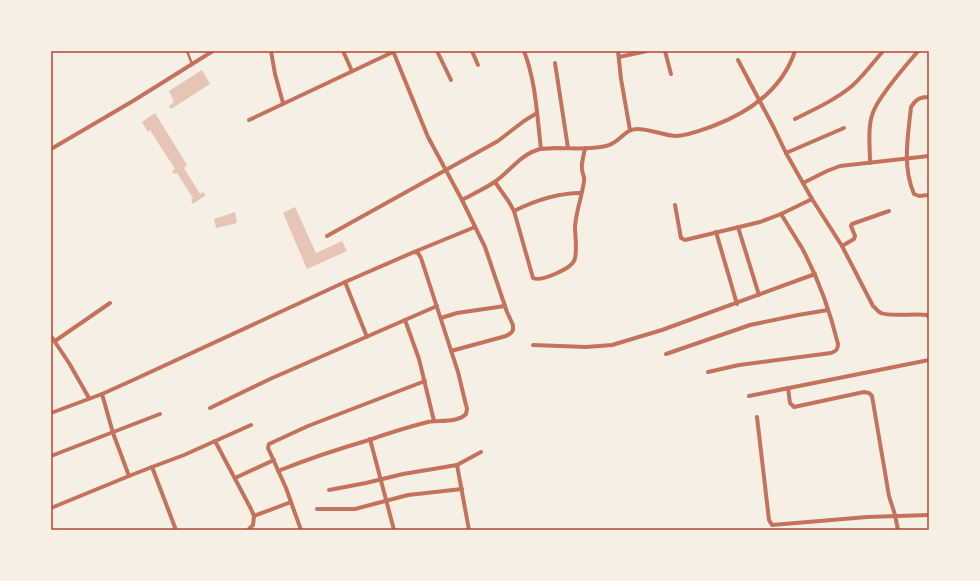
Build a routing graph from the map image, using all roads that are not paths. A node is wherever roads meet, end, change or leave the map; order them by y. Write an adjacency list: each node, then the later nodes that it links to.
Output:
1 (187, 51): 18 (lane)
2 (213, 51): 18 (street)
3 (271, 51): 25 (street)
4 (343, 51): 20 (street)
5 (393, 51): 20 (street); 39 (street)
6 (437, 51): 22 (street)
7 (472, 51): 19 (street)
8 (524, 51): 26 (street)
9 (618, 51): 15 (street)
10 (647, 51): 15 (street)
11 (665, 51): 21 (street)
12 (795, 51): 24 (street)
13 (883, 51): 27 (street)
14 (918, 51): 38 (street)
15 (619, 57): 30 (street)
16 (738, 60): 24 (street)
17 (555, 63): 31 (street)
18 (192, 64): 33 (street)
19 (478, 65)
20 (352, 71): 25 (street)
21 (671, 74)
22 (451, 80)
23 (929, 97): 37 (street)
24 (760, 101): 30 (street); 35 (street)
25 (283, 103): 28 (street)
26 (537, 113): 34 (street); 39 (street)
27 (795, 119)
28 (249, 120)
29 (844, 128): 35 (street)
30 (630, 130): 32 (street)
31 (568, 148): 32 (street); 34 (street)
32 (585, 148): 42 (street)
33 (51, 149)
34 (541, 149): 40 (street)
35 (786, 153): 41 (street)
36 (929, 156): 37 (street)
37 (906, 158): 38 (street); 43 (street)
38 (870, 162): 41 (street)
39 (445, 170): 45 (street); 53 (street)
40 (495, 182): 45 (street); 47 (street)
41 (803, 184): 44 (street)
42 (582, 192): 47 (street); 47 (street)
43 (929, 195)
44 (812, 199): 49 (street); 54 (street)
45 (462, 200): 50 (street)
46 (675, 205): 52 (street)
47 (514, 211)
48 (889, 211): 54 (street)
49 (781, 214): 51 (street); 56 (street)
50 (475, 227): 55 (street); 62 (street)
51 (738, 227): 52 (street); 58 (street)
52 (716, 232): 60 (street)
53 (328, 236)
54 (842, 246): 64 (street)
55 (414, 252): 57 (street); 61 (street)
56 (815, 274): 58 (street); 63 (street)
57 (345, 282): 68 (street); 77 (street)
58 (758, 295): 60 (street)
59 (110, 303): 69 (street)
60 (737, 304): 70 (street)
61 (437, 306): 65 (street); 66 (street)
62 (505, 306): 65 (street); 71 (street)
63 (828, 310): 72 (street); 74 (street)
64 (929, 317)
65 (441, 318): 71 (street)
66 (405, 320): 68 (street); 75 (street)
67 (51, 336): 69 (street)
68 (367, 337): 80 (street)
69 (55, 341): 79 (street)
70 (533, 345)
71 (451, 351): 84 (street)
72 (666, 354)
73 (929, 360): 76 (street)
74 (708, 372)
75 (424, 381): 84 (street); 91 (street)
76 (788, 388): 78 (street); 104 (street)
77 (102, 394): 79 (street); 86 (street)
78 (749, 396)
79 (89, 398): 81 (street)
80 (210, 408)
81 (51, 413)
82 (160, 414): 86 (street)
83 (757, 417): 107 (street)
84 (434, 421): 87 (street)
85 (251, 425): 88 (street)
86 (113, 433): 90 (street); 95 (street)
87 (370, 439): 94 (street); 97 (street)
88 (215, 441): 93 (street); 96 (street)
89 (481, 452): 92 (street)
90 (51, 456)
91 (274, 460): 94 (street); 96 (street)
92 (457, 465): 97 (street); 98 (street)
93 (152, 467): 95 (street); 108 (street)
94 (278, 471): 101 (street)
95 (129, 476): 102 (street)
96 (235, 478): 106 (street)
97 (381, 479): 99 (street); 100 (street)
98 (462, 489): 100 (street); 112 (street)
99 (329, 490)
100 (387, 500): 103 (street); 111 (street)
101 (291, 502): 106 (street); 110 (street)
102 (51, 508)
103 (317, 509)
104 (895, 515): 105 (street); 107 (street); 114 (street)
105 (929, 515)
106 (254, 516): 109 (street)
107 (784, 525): 113 (street)
108 (176, 530)
109 (248, 530)
110 (301, 530)
111 (394, 530)
112 (470, 530)
113 (784, 530)
114 (898, 530)

